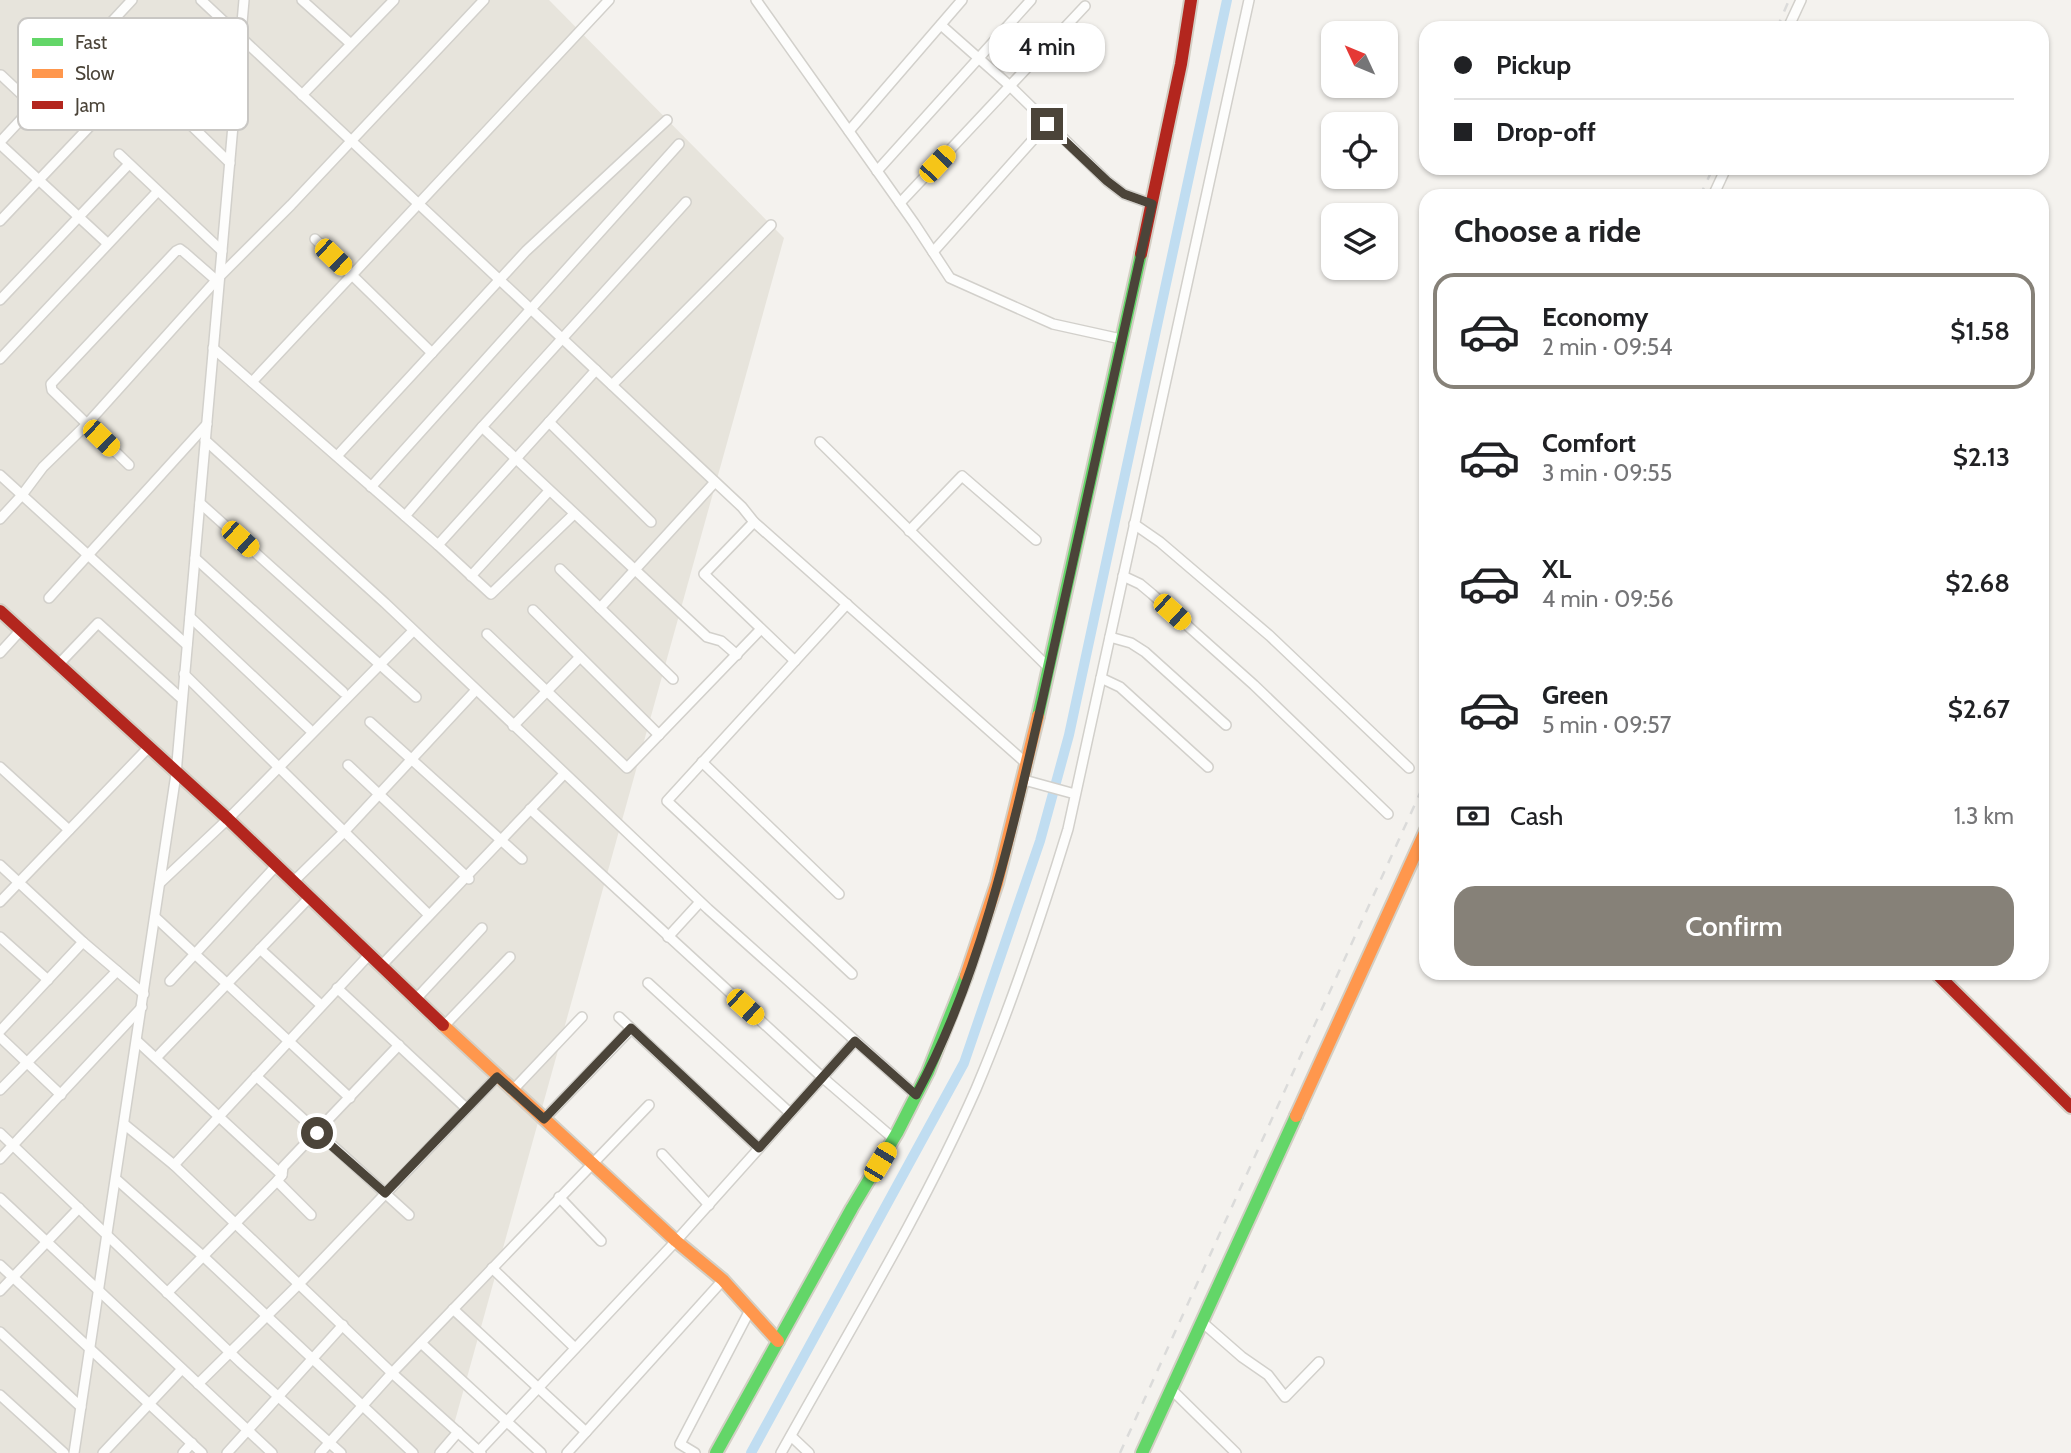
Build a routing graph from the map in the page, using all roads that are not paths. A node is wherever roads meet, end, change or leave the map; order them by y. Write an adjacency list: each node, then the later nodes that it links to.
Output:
1 (132, 0): 15 (street)
2 (201, 0): 16 (street)
3 (244, 0): 17 (street)
4 (302, 0): 20 (street)
5 (394, 0): 20 (street)
6 (484, 0): 34 (street)
7 (609, 0): 45 (street)
8 (756, 0): 33 (street)
9 (962, 0): 19 (street)
10 (1031, 0): 22 (street)
11 (1191, 0): 46 (street)
12 (1249, 0): 87 (street)
13 (1801, 0): 18 (street)
14 (1085, 6): 24 (street)
15 (115, 18)
16 (220, 18)
17 (243, 18)
18 (1791, 21)
19 (941, 24): 22 (street); 33 (street)
20 (351, 44): 26 (street)
21 (248, 45): 26 (street)
22 (979, 58): 24 (street); 40 (street)
23 (1, 75): 25 (street)
24 (1010, 86): 29 (street); 44 (street)
25 (18, 91)
26 (302, 95): 34 (street)
27 (667, 120): 56 (street)
28 (18, 123): 35 (street)
29 (1047, 124): 46 (street); 53 (street)
30 (86, 130): 41 (street)
31 (196, 130): 38 (street)
32 (233, 130): 38 (street)
33 (849, 131): 40 (street)
34 (352, 141): 45 (street); 55 (street)
35 (0, 143): 41 (street)
36 (679, 144): 58 (street)
37 (119, 155): 39 (street)
38 (230, 163): 52 (street)
39 (129, 164): 42 (street); 47 (street)
40 (877, 171): 44 (street)
41 (38, 180): 47 (street); 48 (street)
42 (157, 191): 51 (street); 52 (street)
43 (686, 202): 59 (street)
44 (900, 203): 53 (street)
45 (418, 204): 54 (street); 56 (street)
46 (1152, 204): 60 (street)
47 (79, 218): 51 (street); 57 (street)
48 (0, 220)
49 (771, 225): 66 (street)
50 (315, 239): 54 (street)
51 (107, 243): 63 (street)
52 (222, 251): 55 (street)
53 (933, 252): 60 (street)
54 (352, 275): 62 (street); 65 (street)
55 (218, 278): 61 (street); 68 (street); 68 (street)
56 (500, 280): 58 (street); 62 (street)
57 (0, 300)
58 (531, 309): 59 (street); 78 (street)
59 (562, 338): 64 (street); 70 (street)
60 (1121, 339): 115 (street)
61 (213, 348): 65 (street); 69 (street)
62 (432, 353): 73 (street)
63 (0, 359)
64 (596, 370): 66 (street); 67 (street)
65 (252, 382): 73 (street)
66 (612, 385): 77 (street)
67 (549, 422): 74 (street); 85 (street)
68 (87, 424): 75 (street); 80 (street)
69 (207, 424): 71 (street); 91 (street)
70 (482, 427): 74 (street); 83 (street)
71 (205, 440): 81 (street); 105 (street)
72 (820, 442): 88 (street)
73 (337, 456): 78 (street)
74 (515, 459): 79 (street); 90 (street)
75 (129, 464)
76 (0, 475): 80 (street)
77 (715, 482): 86 (street); 94 (street)
78 (372, 487): 83 (street)
79 (549, 491): 82 (street); 95 (street)
80 (22, 495): 84 (street); 91 (street)
81 (200, 503): 92 (street); 114 (street)
82 (574, 514): 94 (street); 95 (street)
83 (405, 516): 90 (street)
84 (0, 519)
85 (651, 522)
86 (754, 522): 98 (street); 103 (street)
87 (1134, 524): 96 (street); 136 (street)
88 (909, 531): 89 (street); 115 (street)
89 (1036, 540)
90 (438, 545): 95 (street)
91 (89, 555): 97 (street); 108 (street)
92 (195, 558): 102 (street); 121 (street)
93 (560, 569): 99 (street)
94 (635, 570): 99 (street); 110 (street)
95 (471, 576)
96 (1123, 576): 107 (street); 144 (street)
97 (49, 598)
98 (847, 604): 112 (street); 132 (street)
99 (600, 608): 118 (street)
100 (533, 610): 111 (street)
101 (0, 611): 104 (street)
102 (190, 617): 108 (street); 127 (street)
103 (761, 629): 110 (street); 112 (street)
104 (20, 631): 109 (street); 113 (street)
105 (413, 631): 114 (street); 119 (street)
106 (487, 634): 120 (street)
107 (1110, 637): 117 (street); 125 (street)
108 (187, 645): 116 (street)
109 (0, 653)
110 (737, 655): 128 (street)
111 (580, 657): 120 (street); 128 (street)
112 (795, 661): 131 (street)
113 (58, 665): 123 (street); 129 (street)
114 (380, 665): 122 (street); 135 (street)
115 (1049, 668): 132 (street)
116 (184, 674): 123 (street); 135 (street)
117 (1101, 678): 134 (street); 141 (street)
118 (673, 679)
119 (476, 690): 126 (street); 130 (street)
120 (548, 691): 126 (street); 128 (street)
121 (343, 692)
122 (416, 697)
123 (182, 699): 138 (street)
124 (370, 722): 130 (street)
125 (1226, 725)
126 (513, 726): 139 (street)
127 (309, 729)
128 (659, 735)
129 (149, 747): 138 (street); 146 (street)
130 (412, 759): 142 (street); 148 (street)
131 (702, 762): 157 (street); 173 (street)
132 (1027, 764): 140 (street)
133 (348, 765): 142 (street)
134 (1208, 767)
135 (279, 768): 145 (street); 147 (street)
136 (1409, 768)
137 (1, 771): 146 (street)
138 (176, 774): 145 (street); 156 (street)
139 (564, 774): 143 (street); 160 (street)
140 (1030, 781): 141 (street); 202 (street)
141 (1073, 793): 270 (street)
142 (379, 794): 147 (street); 153 (street)
143 (530, 809): 148 (street); 165 (street)
144 (1388, 814)
145 (228, 819): 152 (street); 156 (street)
146 (69, 830): 154 (street)
147 (344, 832): 155 (street); 161 (street)
148 (501, 840): 150 (street); 153 (street)
149 (1419, 845): 246 (street)
150 (522, 859)
151 (0, 865): 154 (street)
152 (276, 866): 155 (street); 168 (street)
153 (468, 878): 161 (street)
154 (19, 882): 159 (street); 166 (street)
155 (293, 882): 158 (street)
156 (160, 883): 162 (street)
157 (839, 894)
158 (310, 897): 167 (street); 169 (street)
159 (0, 902)
160 (701, 902): 165 (street); 192 (street)
161 (429, 915): 171 (street)
162 (155, 917): 168 (street); 180 (street)
163 (482, 928): 181 (street)
164 (0, 937): 174 (street)
165 (668, 937): 198 (street)
166 (83, 942): 172 (street); 174 (street)
167 (260, 949): 178 (street); 182 (street)
168 (195, 954): 176 (street); 178 (street)
169 (368, 956): 171 (street); 179 (street)
170 (510, 957): 186 (street)
171 (381, 967): 181 (street)
172 (117, 971): 180 (street); 195 (street)
173 (852, 974)
174 (48, 980): 188 (street)
175 (1943, 980): 205 (street)
176 (170, 981)
177 (648, 983): 207 (street)
178 (227, 984): 191 (street); 194 (street)
179 (337, 988): 182 (street); 193 (street)
180 (144, 994): 183 (street)
181 (416, 999): 186 (street)
182 (321, 1005): 191 (street)
183 (142, 1007): 190 (street); 201 (street)
184 (582, 1017): 200 (street)
185 (619, 1017): 187 (street)
186 (444, 1026): 197 (street)
187 (631, 1028): 209 (street); 215 (street)
188 (0, 1031)
189 (0, 1037): 195 (street)
190 (137, 1041): 194 (street); 210 (street)
191 (288, 1041): 196 (street); 203 (street)
192 (855, 1041): 198 (street); 202 (street)
193 (398, 1045): 203 (street); 206 (street)
194 (156, 1058): 208 (street)
195 (27, 1062): 199 (street); 201 (street)
196 (256, 1076): 208 (street); 212 (street)
197 (497, 1077): 200 (street); 206 (street)
198 (822, 1077): 207 (street); 213 (street)
199 (0, 1090)
200 (512, 1091): 209 (street)
201 (61, 1095): 214 (street)
202 (916, 1095): 213 (street)
203 (350, 1098): 212 (street)
204 (649, 1105): 218 (street)
205 (2071, 1107)
206 (466, 1108): 222 (street)
207 (790, 1113): 215 (street)
208 (218, 1116): 219 (street); 220 (street)
209 (544, 1119): 218 (street)
210 (124, 1124): 219 (street); 221 (street)
211 (0, 1133): 214 (street)
212 (317, 1133): 220 (street); 222 (street)
213 (894, 1139): 249 (street)
214 (13, 1145): 217 (street); 226 (street)
215 (759, 1148): 225 (street)
216 (663, 1154): 225 (street)
217 (0, 1159)
218 (591, 1163): 224 (street); 232 (street)
219 (174, 1165): 229 (street)
220 (279, 1178): 227 (street); 229 (street)
221 (116, 1179): 230 (street); 234 (street)
222 (385, 1193): 228 (street); 239 (street)
223 (0, 1198): 233 (street)
224 (559, 1198): 231 (street); 236 (street)
225 (709, 1205): 232 (street)
226 (79, 1208): 230 (street); 233 (street)
227 (311, 1215)
228 (410, 1215)
229 (237, 1223): 234 (street); 239 (street)
230 (107, 1235): 241 (street); 242 (street)
231 (601, 1241)
232 (676, 1241): 238 (street); 252 (street)
233 (46, 1242): 237 (street); 241 (street)
234 (204, 1257): 242 (street); 245 (street)
235 (0, 1265): 237 (street)
236 (492, 1268): 243 (street); 252 (street)
237 (13, 1277): 240 (street); 251 (street)
238 (723, 1280): 244 (street); 269 (street)
239 (299, 1284): 245 (street); 247 (street)
240 (0, 1291)
241 (99, 1291): 251 (street); 256 (street)
242 (167, 1293): 253 (street)
243 (453, 1309): 250 (street); 259 (street)
244 (750, 1310): 249 (street); 287 (street)
245 (268, 1316): 253 (street); 254 (street)
246 (1202, 1322): 255 (street); 260 (street)
247 (343, 1325): 254 (street); 257 (street)
248 (0, 1332): 265 (street)
249 (778, 1341): 288 (street)
250 (421, 1342): 257 (street); 266 (street)
251 (90, 1348): 263 (street); 265 (street)
252 (575, 1348): 259 (street)
253 (230, 1352): 258 (street); 262 (street)
254 (312, 1360): 262 (street); 264 (street)
255 (1319, 1362)
256 (182, 1369): 258 (street); 263 (street)
257 (392, 1373): 264 (street); 268 (street)
258 (198, 1384): 267 (street)
259 (538, 1387): 266 (street); 269 (street)
260 (1171, 1389): 291 (street); 292 (street)
261 (0, 1395): 274 (street)
262 (279, 1397): 267 (street); 272 (street)
263 (149, 1403): 271 (street); 276 (street)
264 (363, 1405): 272 (street); 283 (street)
265 (81, 1406): 275 (street)
266 (506, 1421): 273 (street); 285 (street)
267 (248, 1431): 279 (street); 280 (street)
268 (458, 1432): 273 (street); 284 (street)
269 (586, 1432): 286 (street)
270 (790, 1436): 289 (street); 290 (street)
271 (192, 1443): 277 (street); 278 (street)
272 (329, 1443): 281 (street); 282 (street)
273 (480, 1452)
274 (64, 1453)
275 (74, 1453)
276 (103, 1453)
277 (183, 1453)
278 (202, 1453)
279 (227, 1453)
280 (272, 1453)
281 (320, 1453)
282 (341, 1453)
283 (413, 1453)
284 (440, 1453)
285 (541, 1453)
286 (567, 1453)
287 (695, 1453)
288 (716, 1453)
289 (781, 1453)
290 (809, 1453)
291 (1142, 1453)
292 (1236, 1453)

